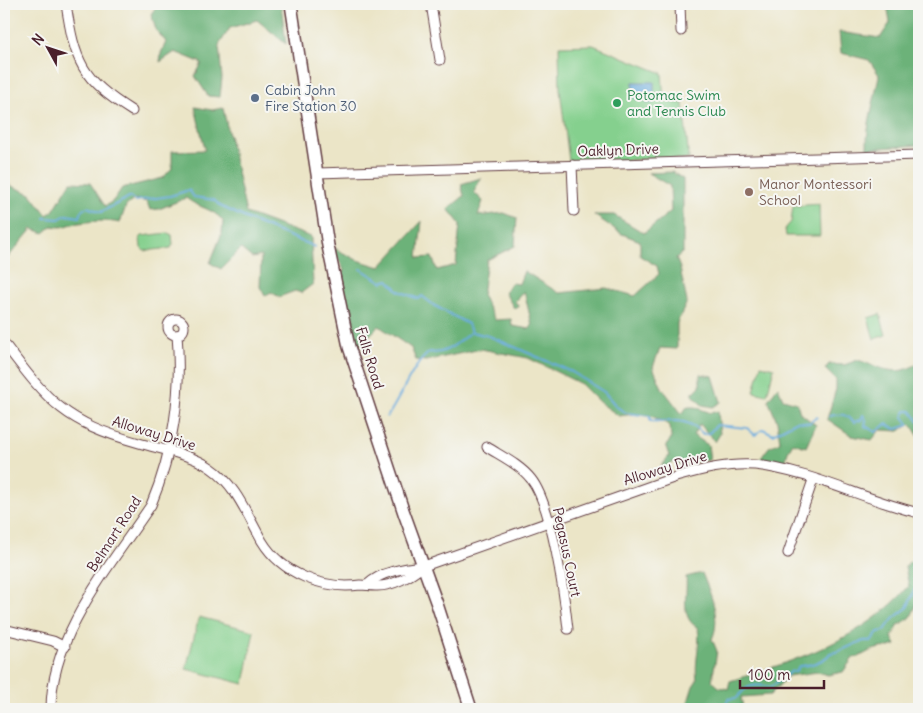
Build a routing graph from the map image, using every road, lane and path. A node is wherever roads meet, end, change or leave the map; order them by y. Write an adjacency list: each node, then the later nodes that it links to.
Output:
1 (66, 4): 7 (street)
2 (291, 4): 10 (main road, Falls Road)
3 (431, 4): 6 (street)
4 (680, 4): 5 (street)
5 (681, 31)
6 (440, 60)
7 (132, 111)
8 (919, 155): 9 (street, Oaklyn Drive)
9 (572, 165): 10 (street, Oaklyn Drive); 11 (street)
10 (317, 173): 20 (main road, Falls Road)
11 (574, 211)
12 (177, 335): 15 (street, Belmart Road)
13 (4, 343): 15 (street, Alloway Drive)
14 (487, 447): 18 (street, Pegasus Court)
15 (168, 451): 20 (street, Alloway Drive); 23 (street, Belmart Road)
16 (813, 480): 17 (street, Alloway Drive); 18 (street, Alloway Drive); 19 (street)
17 (919, 513)
18 (550, 522): 20 (street, Alloway Drive); 21 (street, Pegasus Court)
19 (788, 553)
20 (424, 566): 25 (main road, Falls Road)
21 (568, 628)
22 (4, 629): 23 (street)
23 (65, 647): 24 (street, Belmart Road)
24 (51, 709)
25 (470, 709)

